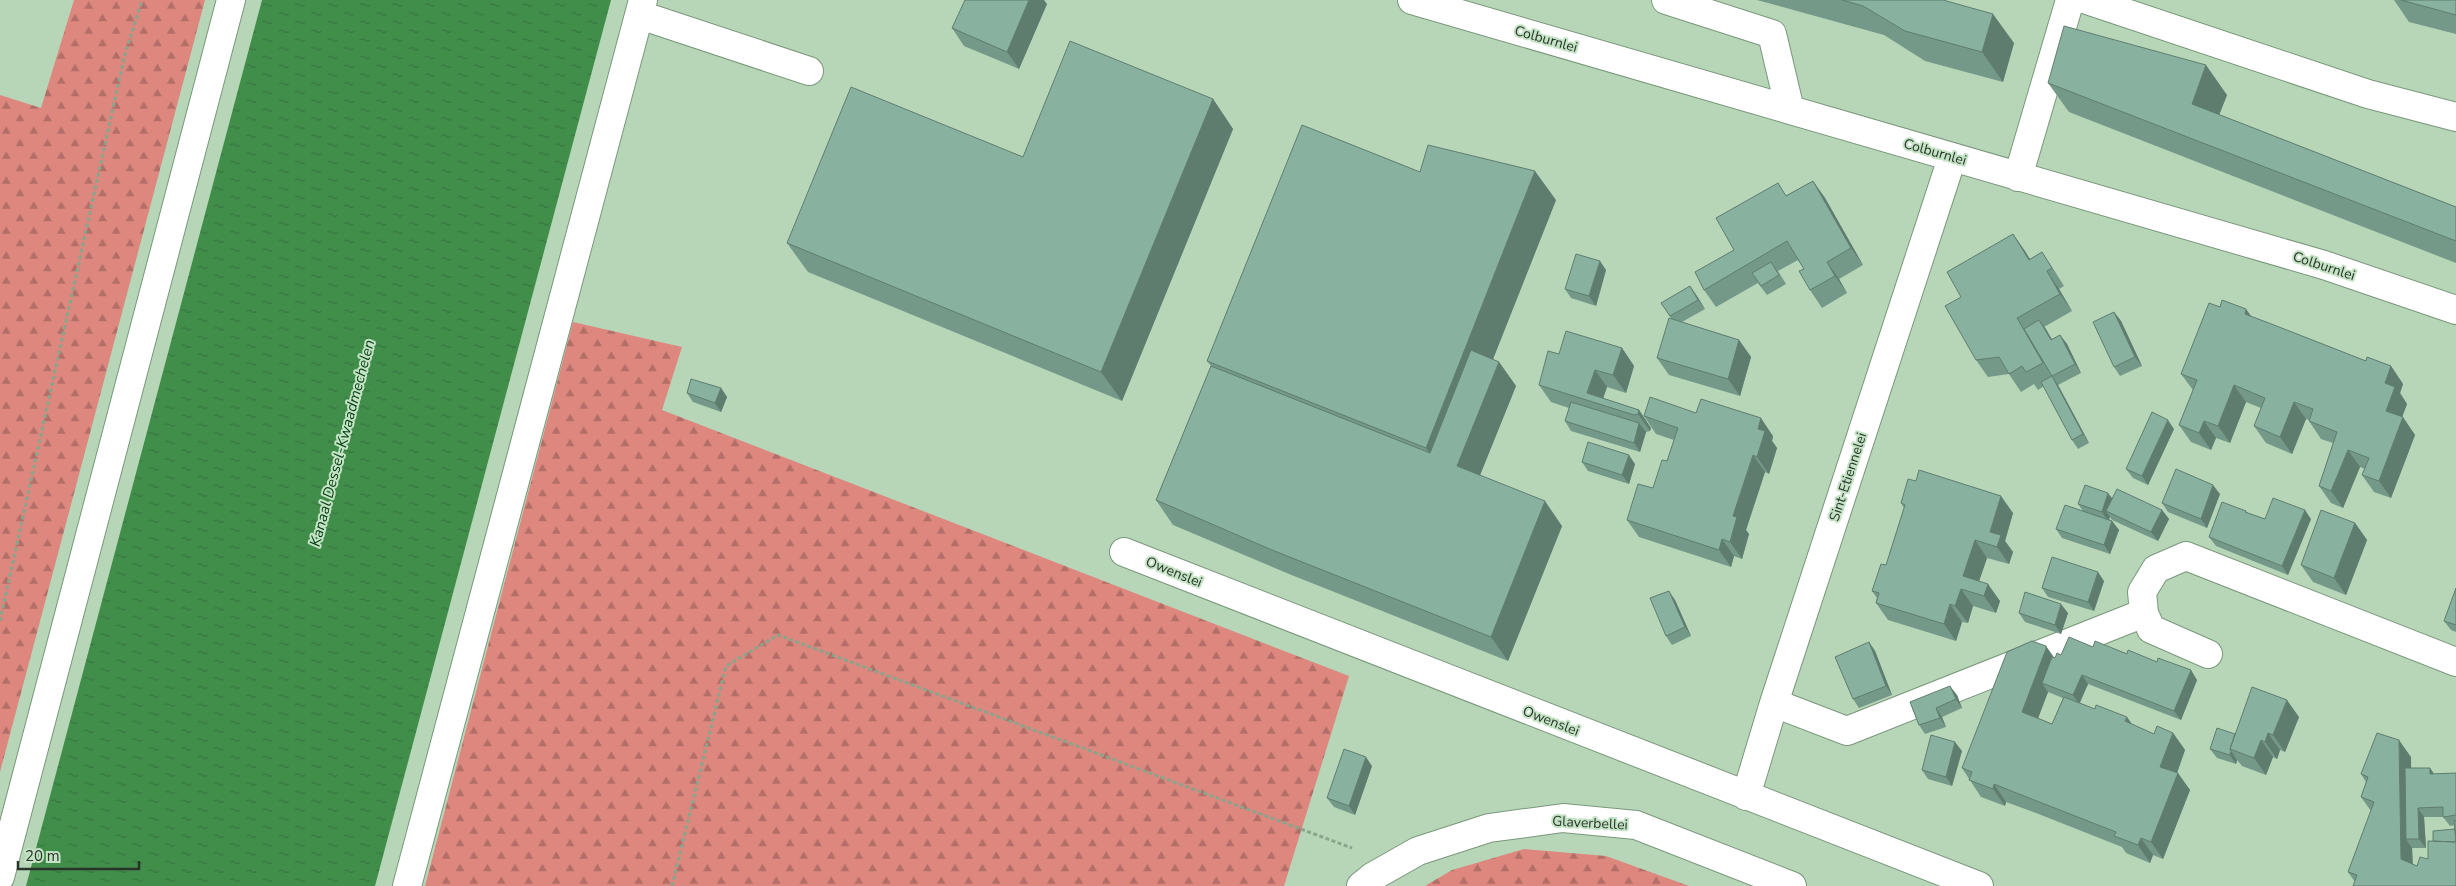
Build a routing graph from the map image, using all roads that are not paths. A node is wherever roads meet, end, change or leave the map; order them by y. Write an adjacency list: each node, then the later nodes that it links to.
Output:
1 (231, 0): 19 (street)
2 (1412, 0): 8 (street, Colburnlei)
3 (1666, 0): 8 (street)
4 (2070, 0): 11 (street)
5 (2087, 0): 9 (street)
6 (642, 8): 7 (street); 20 (street)
7 (809, 71)
8 (1790, 110): 10 (street, Colburnlei)
9 (2456, 117)
10 (1952, 158): 11 (street, Colburnlei); 17 (street, Sint-Etiennelei)
11 (2018, 176): 12 (street, Colburnlei)
12 (2456, 310)
13 (1124, 552): 18 (street, Owenslei)
14 (2144, 613): 15 (street); 16 (street); 17 (street)
15 (2208, 654)
16 (2456, 662)
17 (1774, 703): 18 (street, Sint-Etiennelei)
18 (1746, 796): 23 (street, Owenslei)
19 (0, 877)
20 (407, 886)
21 (1361, 886): 22 (street, Glaverbellei)
22 (1792, 886)
23 (1979, 886)

